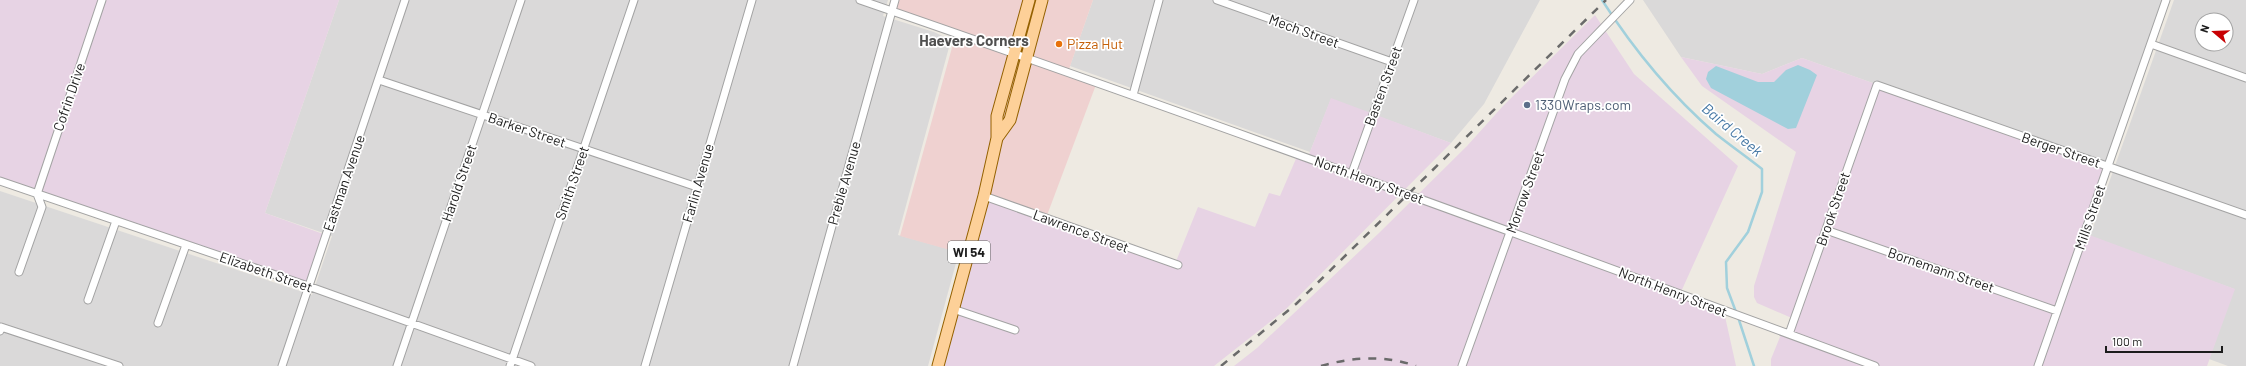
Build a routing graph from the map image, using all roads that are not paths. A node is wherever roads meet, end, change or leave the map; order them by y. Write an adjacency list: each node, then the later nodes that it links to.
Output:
1 (102, 0): 31 (street, Cofrin Drive)
2 (405, 0): 21 (street, Eastman Avenue)
3 (521, 0): 24 (street, Harold Street)
4 (634, 0): 26 (street, Smith Street)
5 (752, 0): 30 (street, Farlin Avenue)
6 (860, 0): 15 (street, North Henry Street)
7 (895, 0): 15 (street, Preble Avenue)
8 (1029, 0): 17 (main road, WI 54)
9 (1042, 0): 18 (main road, WI 54)
10 (1159, 0): 23 (street)
11 (1217, 0): 19 (street, Mech Street)
12 (1414, 0): 19 (street, Basten Street)
13 (1630, 0): 36 (street, Morrow Street)
14 (2166, 0): 16 (street, Mills Street)
15 (892, 11): 17 (street, North Henry Street); 55 (street, Preble Avenue)
16 (2151, 44): 20 (street); 27 (street, Mills Street)
17 (1015, 53): 18 (street, North Henry Street); 25 (main road, WI 54)
18 (1027, 57): 23 (street, North Henry Street); 25 (main road, WI 54)
19 (1392, 62): 28 (street, Basten Street)
20 (2246, 78)
21 (378, 80): 24 (street, Barker Street); 40 (street, Eastman Avenue)
22 (1877, 85): 27 (street, Berger Street); 35 (street, Brook Street)
23 (1133, 95): 28 (street, North Henry Street)
24 (482, 115): 26 (street, Barker Street); 45 (street, Harold Street)
25 (997, 138): 32 (main road, WI 54)
26 (584, 149): 30 (street, Barker Street); 49 (street, Smith Street)
27 (2108, 166): 33 (street, Berger Street); 43 (street, Mills Street)
28 (1352, 173): 36 (street, North Henry Street)
29 (0, 181): 31 (street, Elizabeth Street)
30 (697, 187): 54 (street, Farlin Avenue)
31 (37, 194): 34 (street, Elizabeth Street); 39 (street)
32 (984, 196): 38 (street, Lawrence Street); 42 (main road, WI 54)
33 (2246, 215)
34 (116, 221): 37 (street, Elizabeth Street); 41 (street)
35 (1826, 230): 43 (street, Bornemann Street); 48 (street, Brook Street)
36 (1511, 231): 48 (street, North Henry Street); 57 (street, Morrow Street)
37 (186, 245): 40 (street, Elizabeth Street); 44 (street)
38 (1178, 265)
39 (19, 272)
40 (308, 286): 45 (street, Elizabeth Street); 51 (street, Eastman Avenue)
41 (88, 300)
42 (953, 308): 47 (street); 56 (main road, WI 54)
43 (2057, 311): 59 (street, Mills Street)
44 (158, 323)
45 (412, 324): 49 (street, Elizabeth Street); 52 (street, Harold Street)
46 (1, 329): 50 (street)
47 (1015, 330)
48 (1789, 334): 58 (street, North Henry Street)
49 (511, 363): 53 (street, Elizabeth Street)
50 (119, 366)
51 (282, 366)
52 (397, 366)
53 (531, 366)
54 (645, 366)
55 (793, 366)
56 (938, 366)
57 (1462, 366)
58 (1875, 366)
59 (2038, 366)

